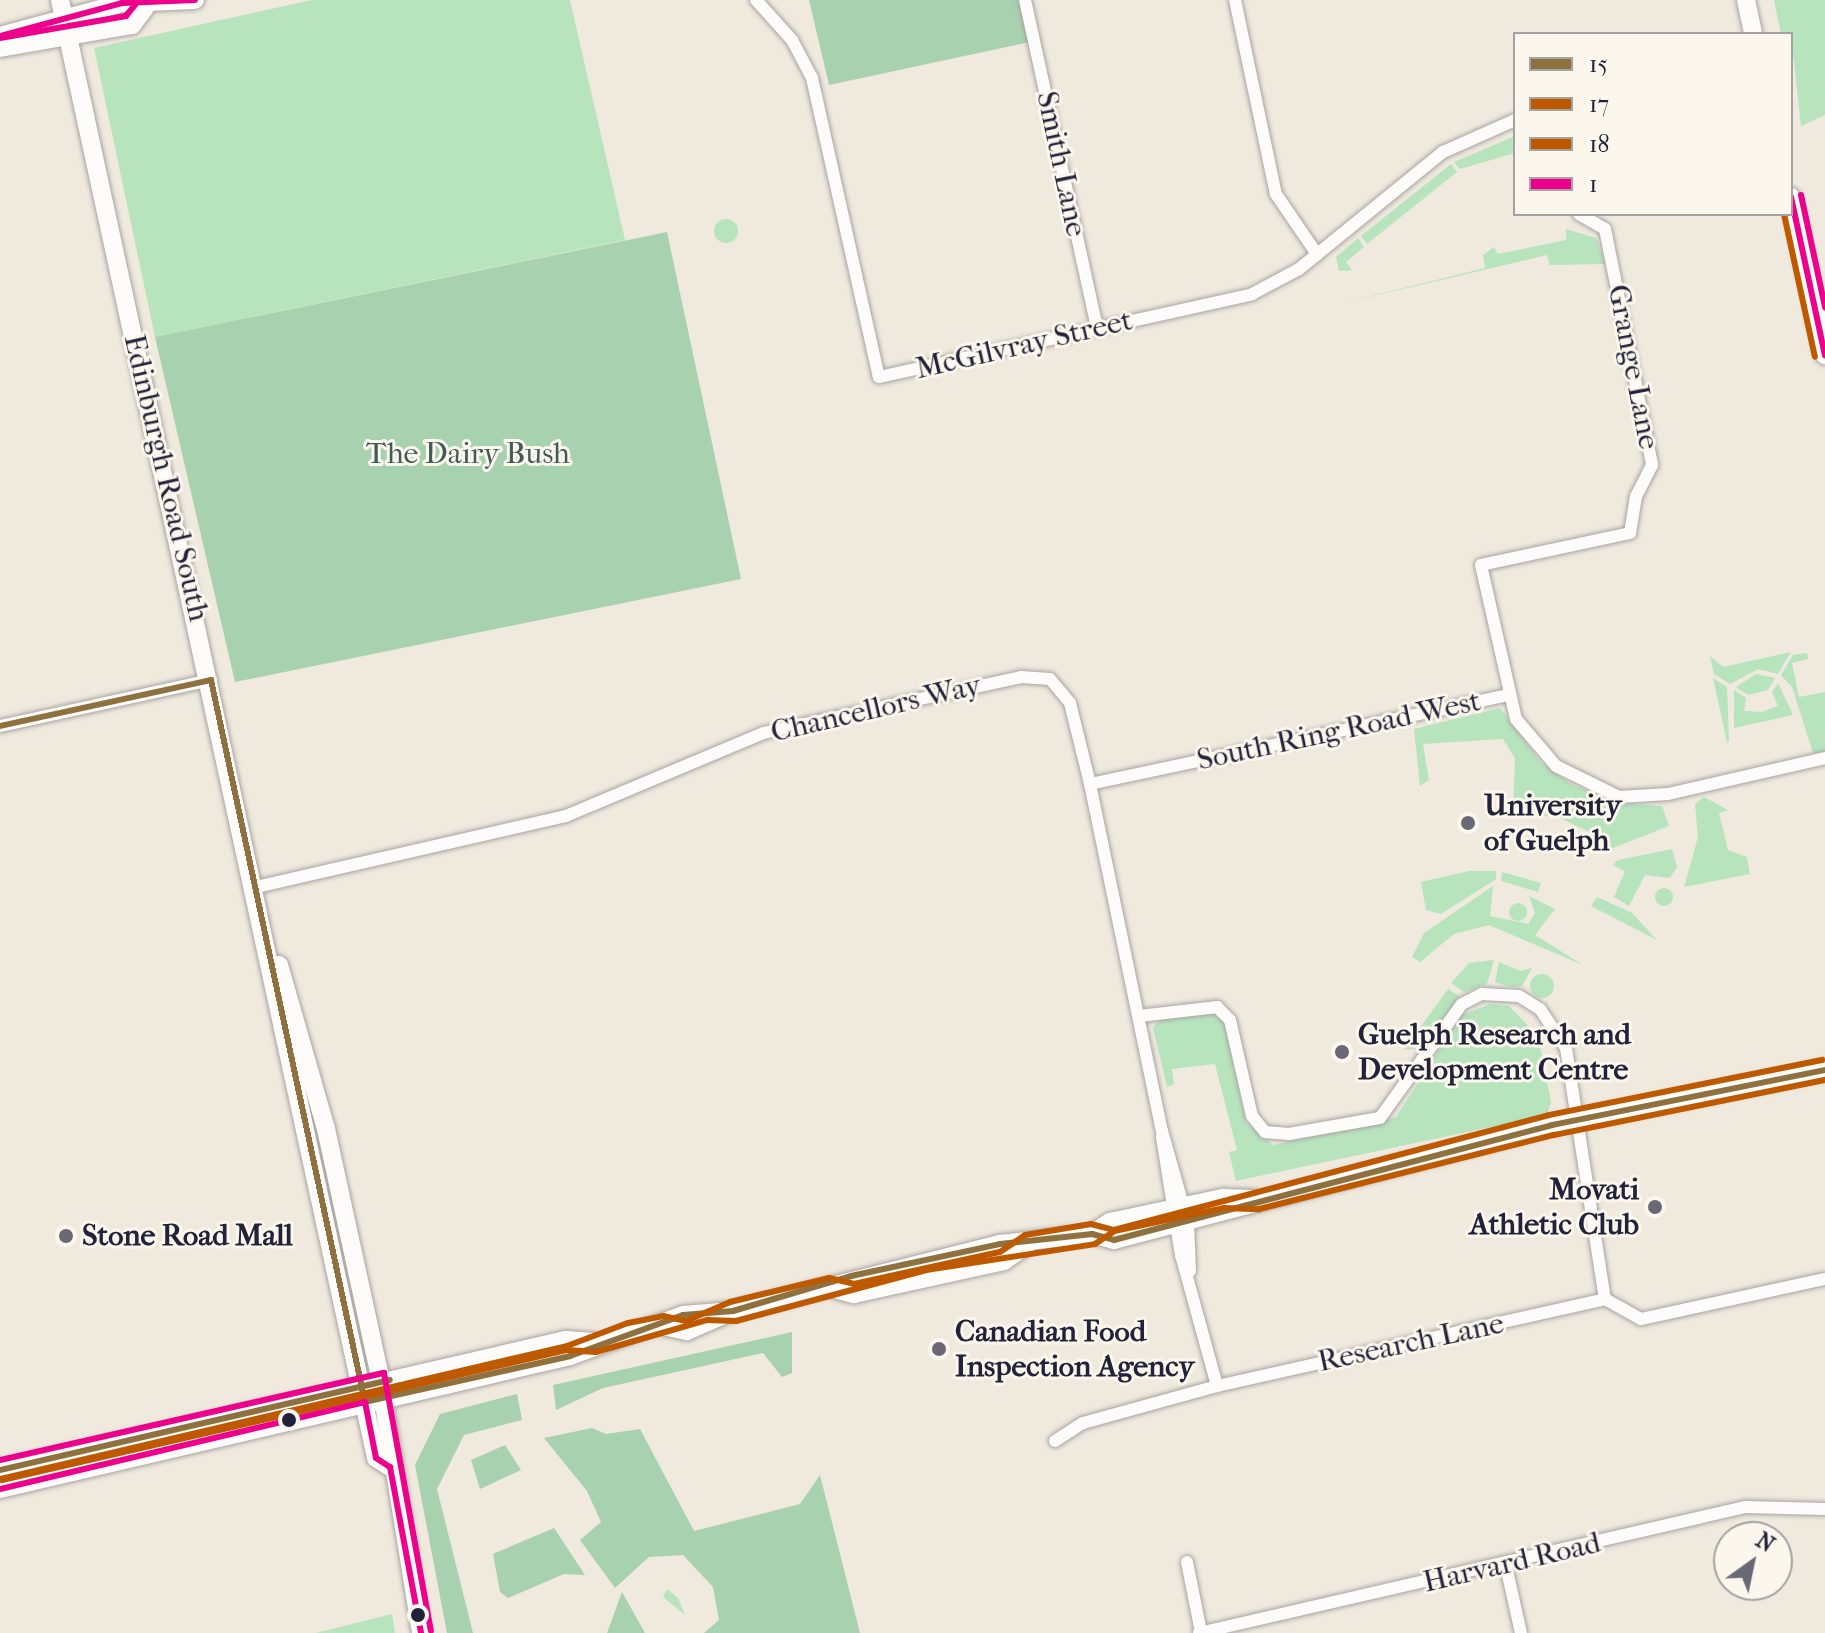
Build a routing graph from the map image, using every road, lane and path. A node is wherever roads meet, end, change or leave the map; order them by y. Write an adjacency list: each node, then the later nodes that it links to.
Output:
1 (195, 0): 7 (main road)
2 (756, 0): 16 (street, McGilvray Street)
3 (1025, 0): 16 (street, Smith Lane)
4 (1235, 0): 15 (street)
5 (1746, 0): 8 (main road)
6 (62, 8): 7 (main road); 9 (main road); 10 (main road, Edinburgh Road South)
7 (145, 8): 10 (main road)
8 (1753, 32)
9 (0, 36)
10 (68, 38): 11 (main road); 18 (main road, Edinburgh Road South)
11 (0, 48)
12 (1513, 121): 15 (street, McGilvray Street)
13 (1793, 206): 17 (main road)
14 (1582, 216): 19 (street, Grange Lane)
15 (1317, 254): 16 (street, McGilvray Street)
16 (1097, 328)
17 (1825, 355)
18 (211, 680): 20 (street); 23 (main road, Edinburgh Road South)
19 (1508, 695): 21 (street, South Ring Road West); 22 (street, South Ring Road West)
20 (0, 726)
21 (1825, 758)
22 (1090, 784): 23 (street, Chancellors Way); 24 (street, Chancellors Way)
23 (256, 887): 31 (main road, Edinburgh Road South)
24 (1139, 1016): 26 (street); 27 (street, Chancellors Way)
25 (1825, 1070): 26 (main road)
26 (1573, 1121): 27 (main road); 29 (street)
27 (1180, 1216): 30 (street); 31 (main road)
28 (1825, 1279): 29 (street)
29 (1605, 1299): 30 (street, Research Lane)
30 (1217, 1386): 33 (street, Research Lane)
31 (373, 1392): 32 (main road); 34 (main road); 40 (main road, Edinburgh Road South)
32 (196, 1423): 34 (main road); 35 (main road)
33 (1055, 1441)
34 (180, 1445): 36 (main road)
35 (0, 1470)
36 (0, 1489)
37 (1825, 1509): 39 (street, Harvard Road)
38 (1187, 1562): 41 (street)
39 (1506, 1566): 41 (street, Harvard Road); 42 (street)
40 (421, 1633)
41 (1200, 1633)
42 (1521, 1633)

